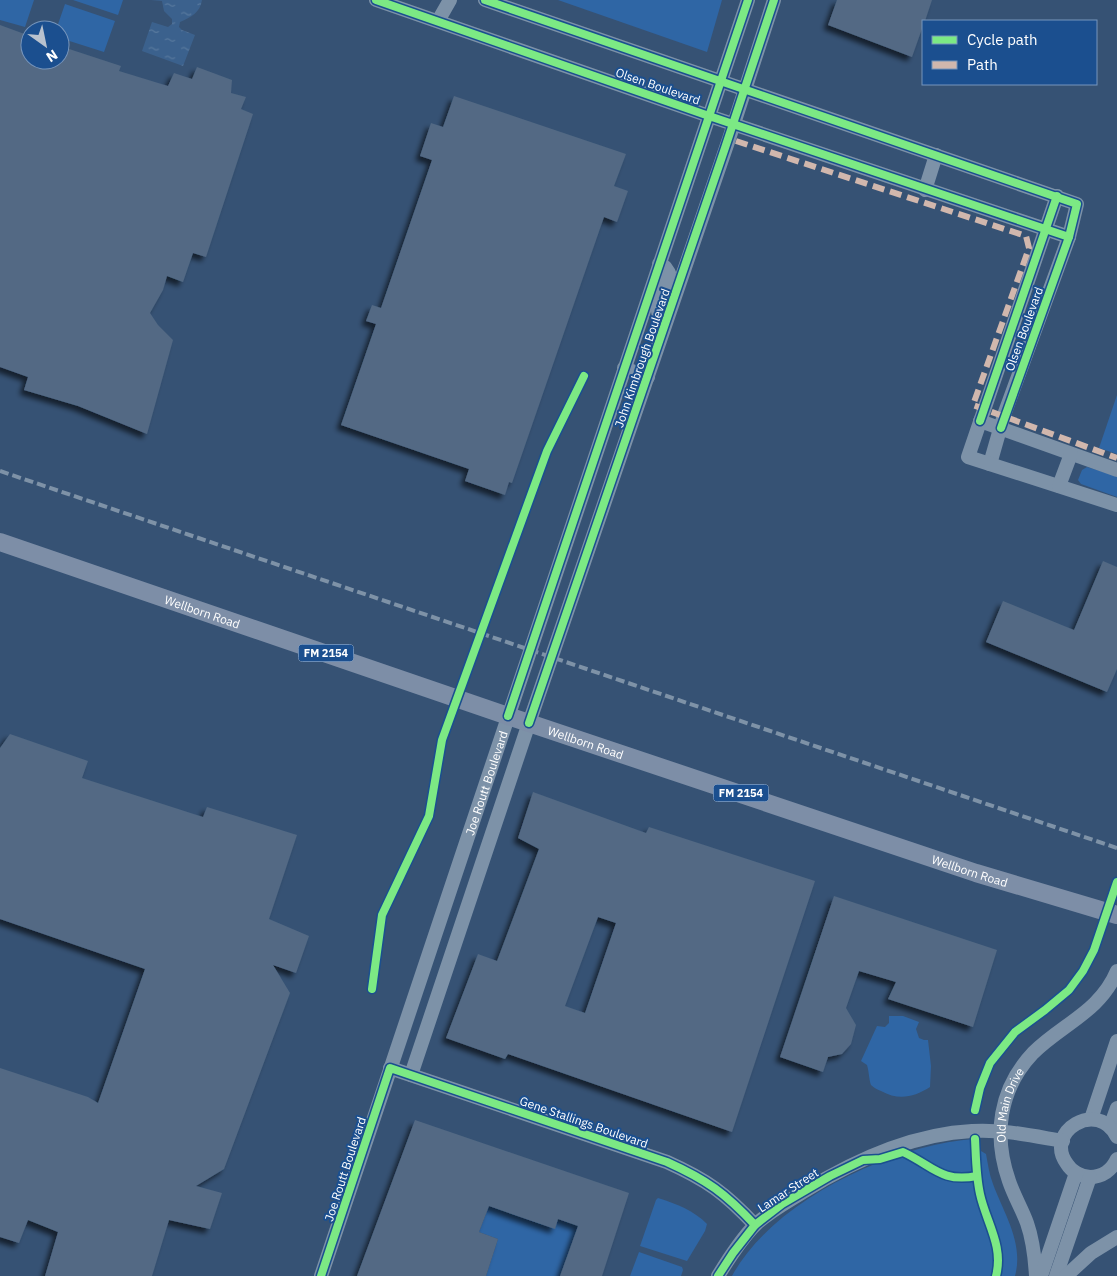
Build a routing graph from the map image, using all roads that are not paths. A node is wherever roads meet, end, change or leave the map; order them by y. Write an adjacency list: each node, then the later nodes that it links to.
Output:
1 (376, 0): 6 (street, Olsen Boulevard)
2 (450, 0): 6 (street)
3 (485, 0): 7 (street, Olsen Boulevard)
4 (748, 0): 7 (street, John Kimbrough Boulevard)
5 (774, 0): 8 (street, John Kimbrough Boulevard)
6 (438, 21): 9 (street, Olsen Boulevard)
7 (720, 81): 8 (street, Olsen Boulevard); 9 (street, John Kimbrough Boulevard)
8 (744, 90): 10 (street, John Kimbrough Boulevard); 11 (street, Olsen Boulevard)
9 (709, 116): 10 (street, Olsen Boulevard); 16 (street, John Kimbrough Boulevard)
10 (733, 124): 12 (street, Olsen Boulevard); 17 (street, John Kimbrough Boulevard)
11 (936, 155): 12 (street); 13 (street, Olsen Boulevard)
12 (925, 190): 14 (street, Olsen Boulevard)
13 (1058, 196): 14 (street, Olsen Boulevard); 15 (street, Olsen Boulevard)
14 (1047, 230): 15 (street, Olsen Boulevard); 20 (street, Olsen Boulevard)
15 (1069, 237): 21 (street, Olsen Boulevard)
16 (659, 264): 17 (street); 18 (street, John Kimbrough Boulevard)
17 (662, 333): 19 (street, John Kimbrough Boulevard)
18 (624, 368): 19 (street); 28 (street, John Kimbrough Boulevard)
19 (648, 377): 29 (street, John Kimbrough Boulevard)
20 (980, 421): 21 (street); 23 (street, Olsen Boulevard)
21 (1000, 428): 22 (street); 23 (street, Olsen Boulevard)
22 (1071, 454): 24 (street); 25 (street)
23 (990, 464): 25 (street, Olsen Boulevard)
24 (1117, 470)
25 (1059, 486): 26 (street, Olsen Boulevard)
26 (1117, 505)
27 (0, 542): 28 (main road, Wellborn Road / FM 2154)
28 (508, 716): 29 (main road, Wellborn Road / FM 2154); 30 (street, Joe Routt Boulevard)
29 (529, 723): 31 (street, Joe Routt Boulevard); 33 (main road, Wellborn Road / FM 2154)
30 (469, 835): 31 (street); 32 (street, Joe Routt Boulevard)
31 (489, 843): 34 (street, Joe Routt Boulevard)
32 (442, 913): 34 (street); 37 (street, Joe Routt Boulevard)
33 (1117, 915)
34 (464, 919): 38 (street, Joe Routt Boulevard)
35 (1117, 971): 41 (street, Old Main Drive)
36 (1117, 1041): 40 (street)
37 (390, 1068): 38 (street, Gene Stallings Boulevard); 49 (street, Joe Routt Boulevard)
38 (411, 1075): 47 (street, Gene Stallings Boulevard)
39 (1117, 1108): 42 (street)
40 (1091, 1119): 42 (street); 43 (street)
41 (1001, 1132): 43 (street, Lamar Street); 47 (street, Lamar Street); 51 (street, Old Main Drive)
42 (1114, 1132)
43 (1062, 1140): 45 (street)
44 (1117, 1159): 46 (street)
45 (1076, 1173): 46 (street); 52 (street)
46 (1090, 1177): 53 (street)
47 (755, 1226): 50 (street, Lamar Street)
48 (1117, 1237): 54 (street)
49 (321, 1276)
50 (718, 1276)
51 (1036, 1276)
52 (1041, 1276)
53 (1056, 1276)
54 (1066, 1276)

